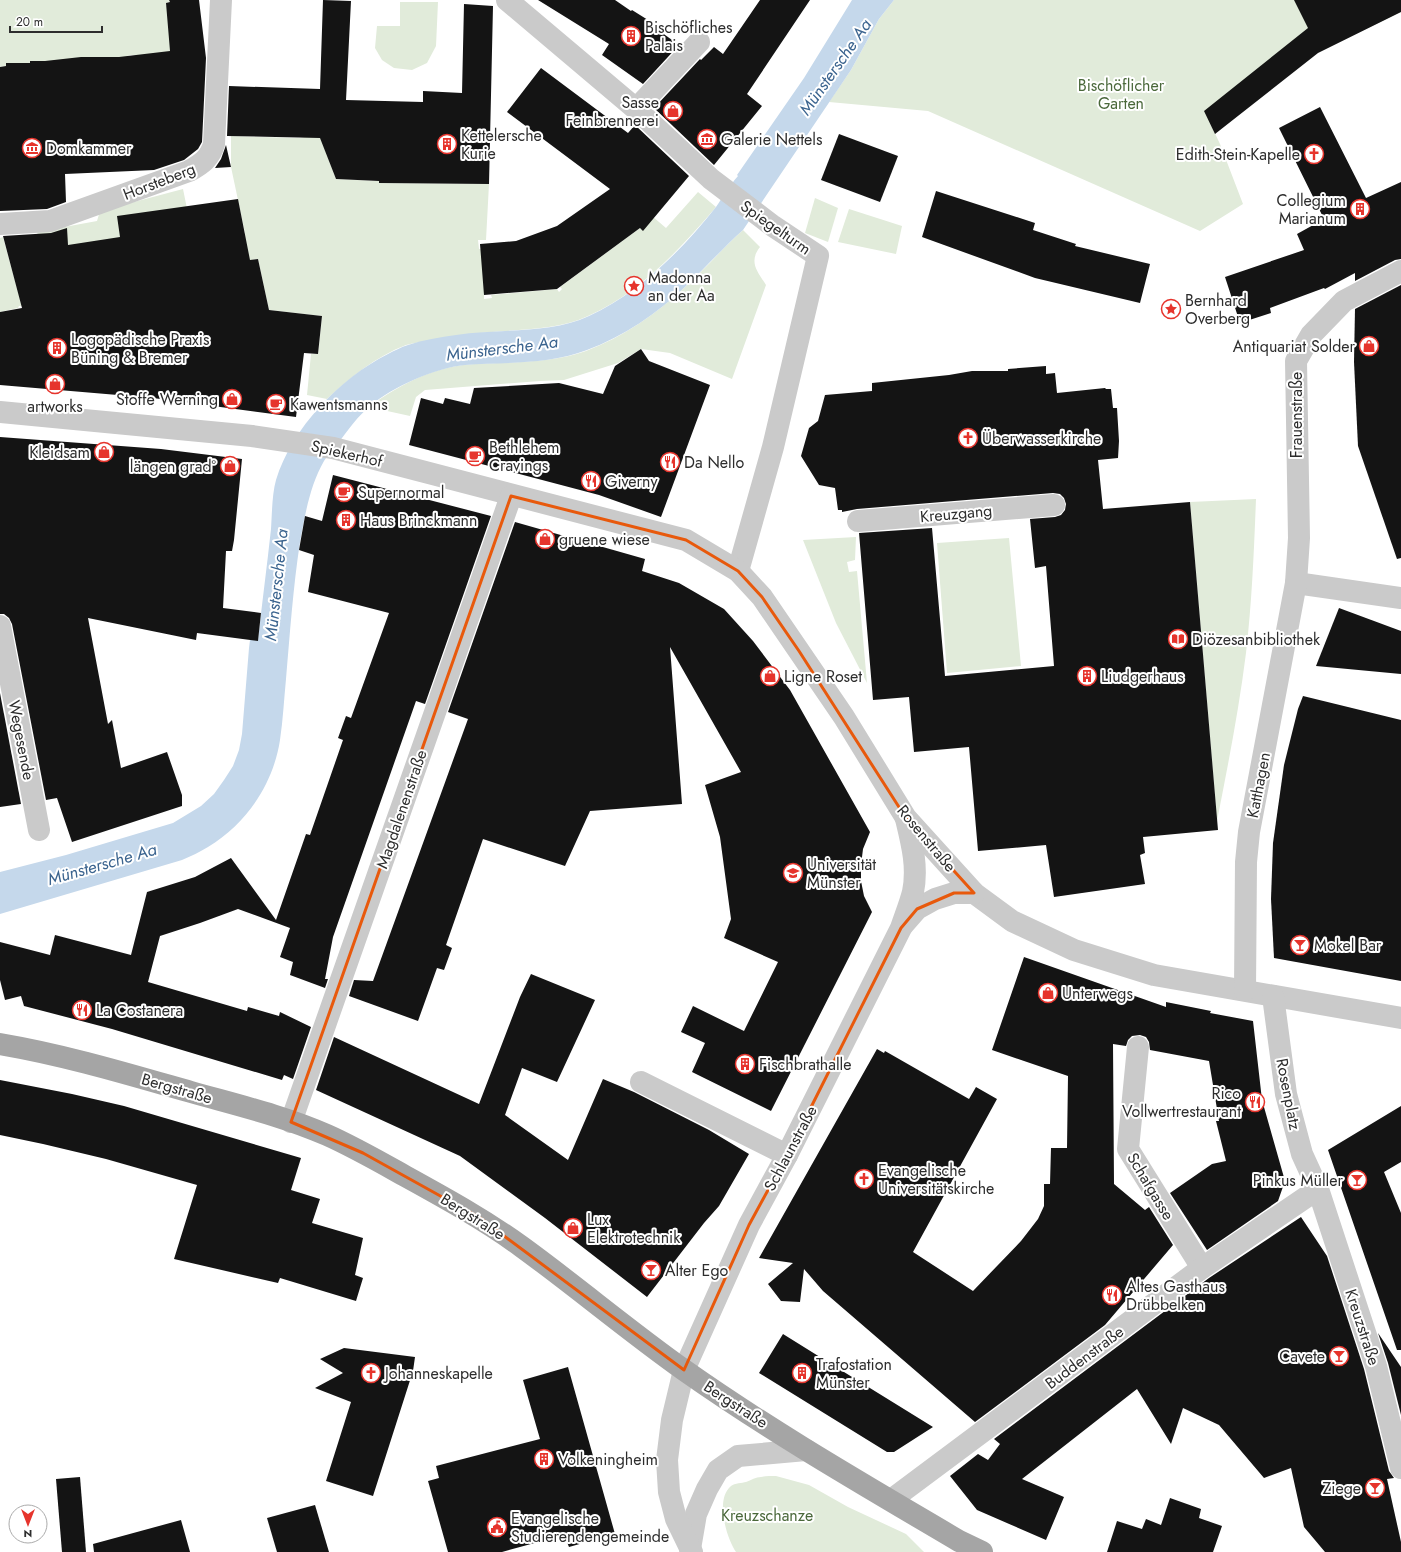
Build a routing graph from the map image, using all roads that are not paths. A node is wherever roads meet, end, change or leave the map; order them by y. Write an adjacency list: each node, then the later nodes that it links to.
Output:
1 (221, 0): 5 (street, Horsteberg)
2 (507, 0): 4 (street, Spiegelturm)
3 (699, 42): 4 (street)
4 (636, 109): 13 (street, Spiegelturm)
5 (0, 224)
6 (1401, 271): 11 (street, Frauenstraße)
7 (0, 412): 8 (street, Spiekerhof)
8 (511, 496): 12 (street, Spiekerhof); 27 (street, Magdalenenstraße)
9 (1054, 505): 10 (street, Kreuzgang)
10 (858, 521)
11 (1299, 538): 14 (street, Katthagen)
12 (686, 540): 13 (street, Rosenstraße)
13 (738, 571): 17 (street, Rosenstraße)
14 (1296, 583): 15 (street); 21 (street, Katthagen)
15 (1401, 598)
16 (0, 626): 18 (street, Wegesende)
17 (906, 818): 19 (street, Rosenstraße); 20 (street, Schlaunstraße)
18 (39, 830)
19 (974, 893): 20 (street, Schlaunstraße); 21 (street, Rosenstraße)
20 (901, 928): 28 (street, Schlaunstraße)
21 (1245, 990): 22 (street)
22 (1272, 996): 23 (street); 29 (street, Rosenplatz)
23 (1401, 1018)
24 (0, 1044): 27 (main road, Bergstraße)
25 (1138, 1047): 30 (street, Schafgasse)
26 (641, 1082): 28 (street)
27 (291, 1122): 31 (main road, Bergstraße)
28 (787, 1155): 31 (street, Schlaunstraße)
29 (1318, 1189): 30 (street, Buddenstraße); 33 (street, Kreuzstraße)
30 (1202, 1268): 34 (street, Buddenstraße)
31 (684, 1370): 32 (main road, Bergstraße); 35 (street, Schlaunstraße)
32 (806, 1450): 34 (main road, Bergstraße); 35 (street)
33 (1401, 1468)
34 (891, 1500): 36 (main road, Bergstraße)
35 (691, 1550)
36 (982, 1552)

